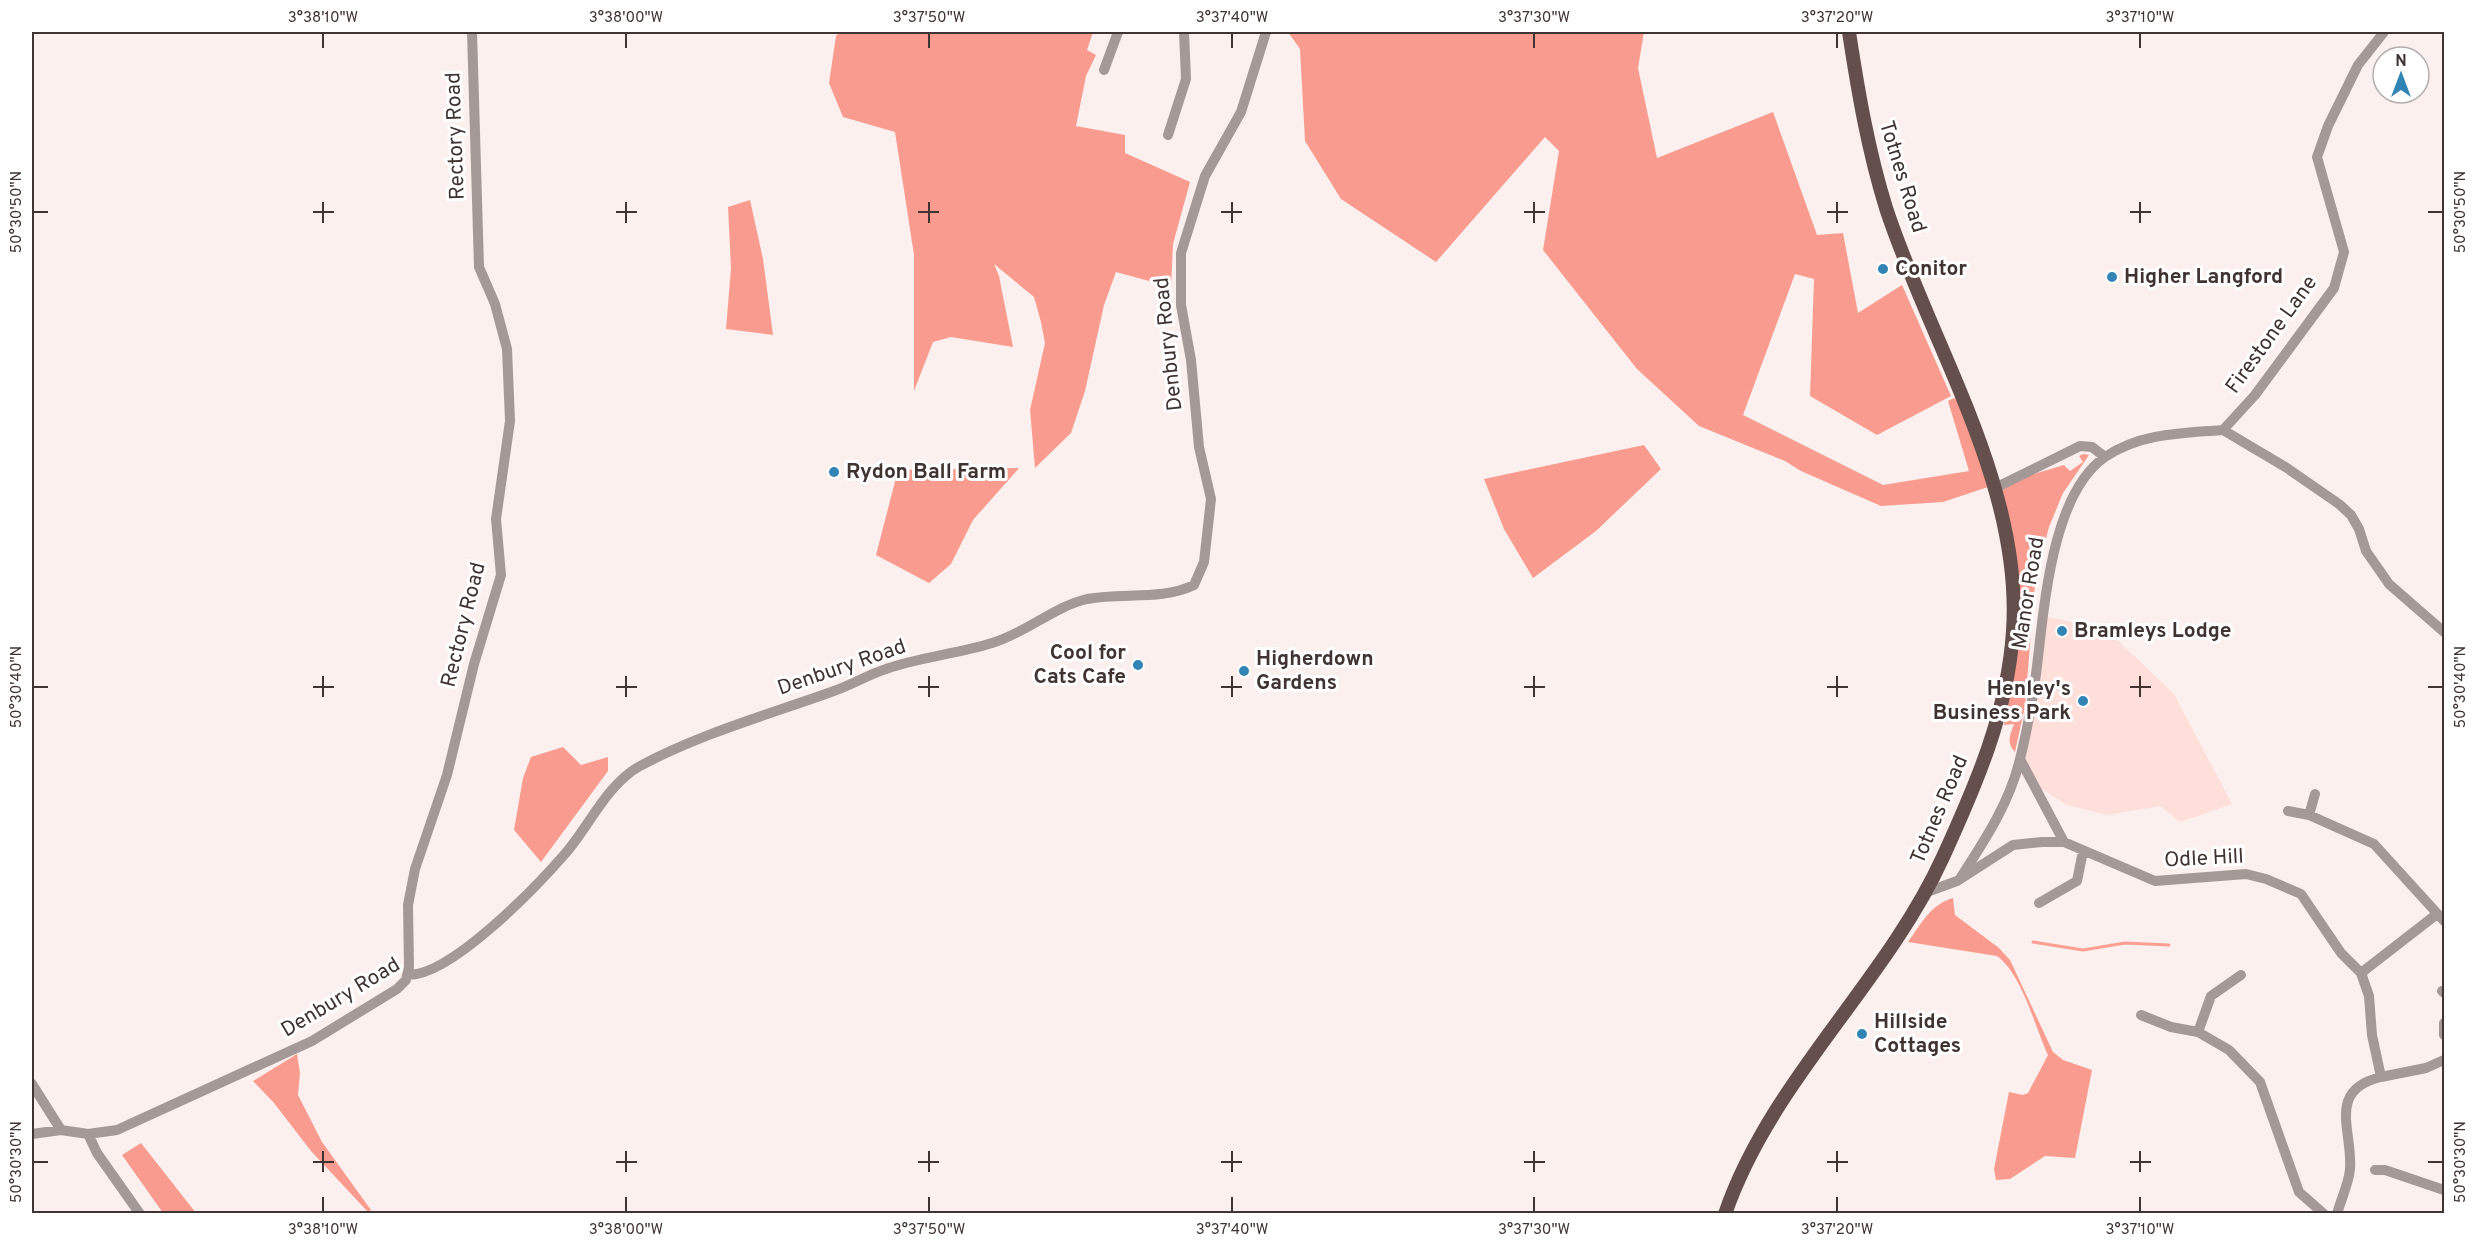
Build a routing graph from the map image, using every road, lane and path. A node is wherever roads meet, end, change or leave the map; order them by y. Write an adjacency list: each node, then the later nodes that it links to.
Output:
1 (472, 32): 24 (street, Rectory Road)
2 (1118, 32): 7 (street)
3 (1184, 32): 8 (street)
4 (1266, 32): 24 (street, Denbury Road)
5 (1849, 32): 11 (main road, Totnes Road)
6 (2384, 32): 9 (street, Firestone Lane)
7 (1104, 70)
8 (1168, 135)
9 (2223, 430): 10 (street); 12 (street)
10 (2105, 457): 11 (street); 13 (street, Manor Road)
11 (1995, 488): 20 (main road, Totnes Road)
12 (2445, 632)
13 (2020, 759): 17 (street); 19 (street, Manor Road)
14 (2315, 794): 16 (street)
15 (2288, 811): 16 (street)
16 (2309, 815): 22 (street)
17 (2064, 842): 18 (street, Odle Hill); 19 (street, Odle Hill)
18 (2083, 851): 21 (street); 23 (street, Odle Hill)
19 (1961, 877): 20 (street, Odle Hill)
20 (1927, 892): 41 (main road, Totnes Road)
21 (2039, 903)
22 (2441, 917): 23 (street)
23 (2361, 973): 33 (street, Odle Hill)
24 (407, 975): 37 (street, Denbury Road)
25 (2241, 975): 26 (street)
26 (2230, 981): 27 (street); 30 (street)
27 (2239, 989)
28 (2142, 1015): 30 (street)
29 (2445, 1023): 31 (street)
30 (2198, 1032): 42 (street)
31 (2445, 1035)
32 (2445, 1060): 33 (street)
33 (2381, 1077): 43 (street)
34 (32, 1084): 35 (street)
35 (61, 1130): 36 (street, Denbury Road); 37 (street, Denbury Road)
36 (32, 1134)
37 (88, 1134): 40 (street)
38 (2375, 1170): 39 (street)
39 (2445, 1190)
40 (140, 1214)
41 (1725, 1214)
42 (2324, 1214)
43 (2337, 1214)

